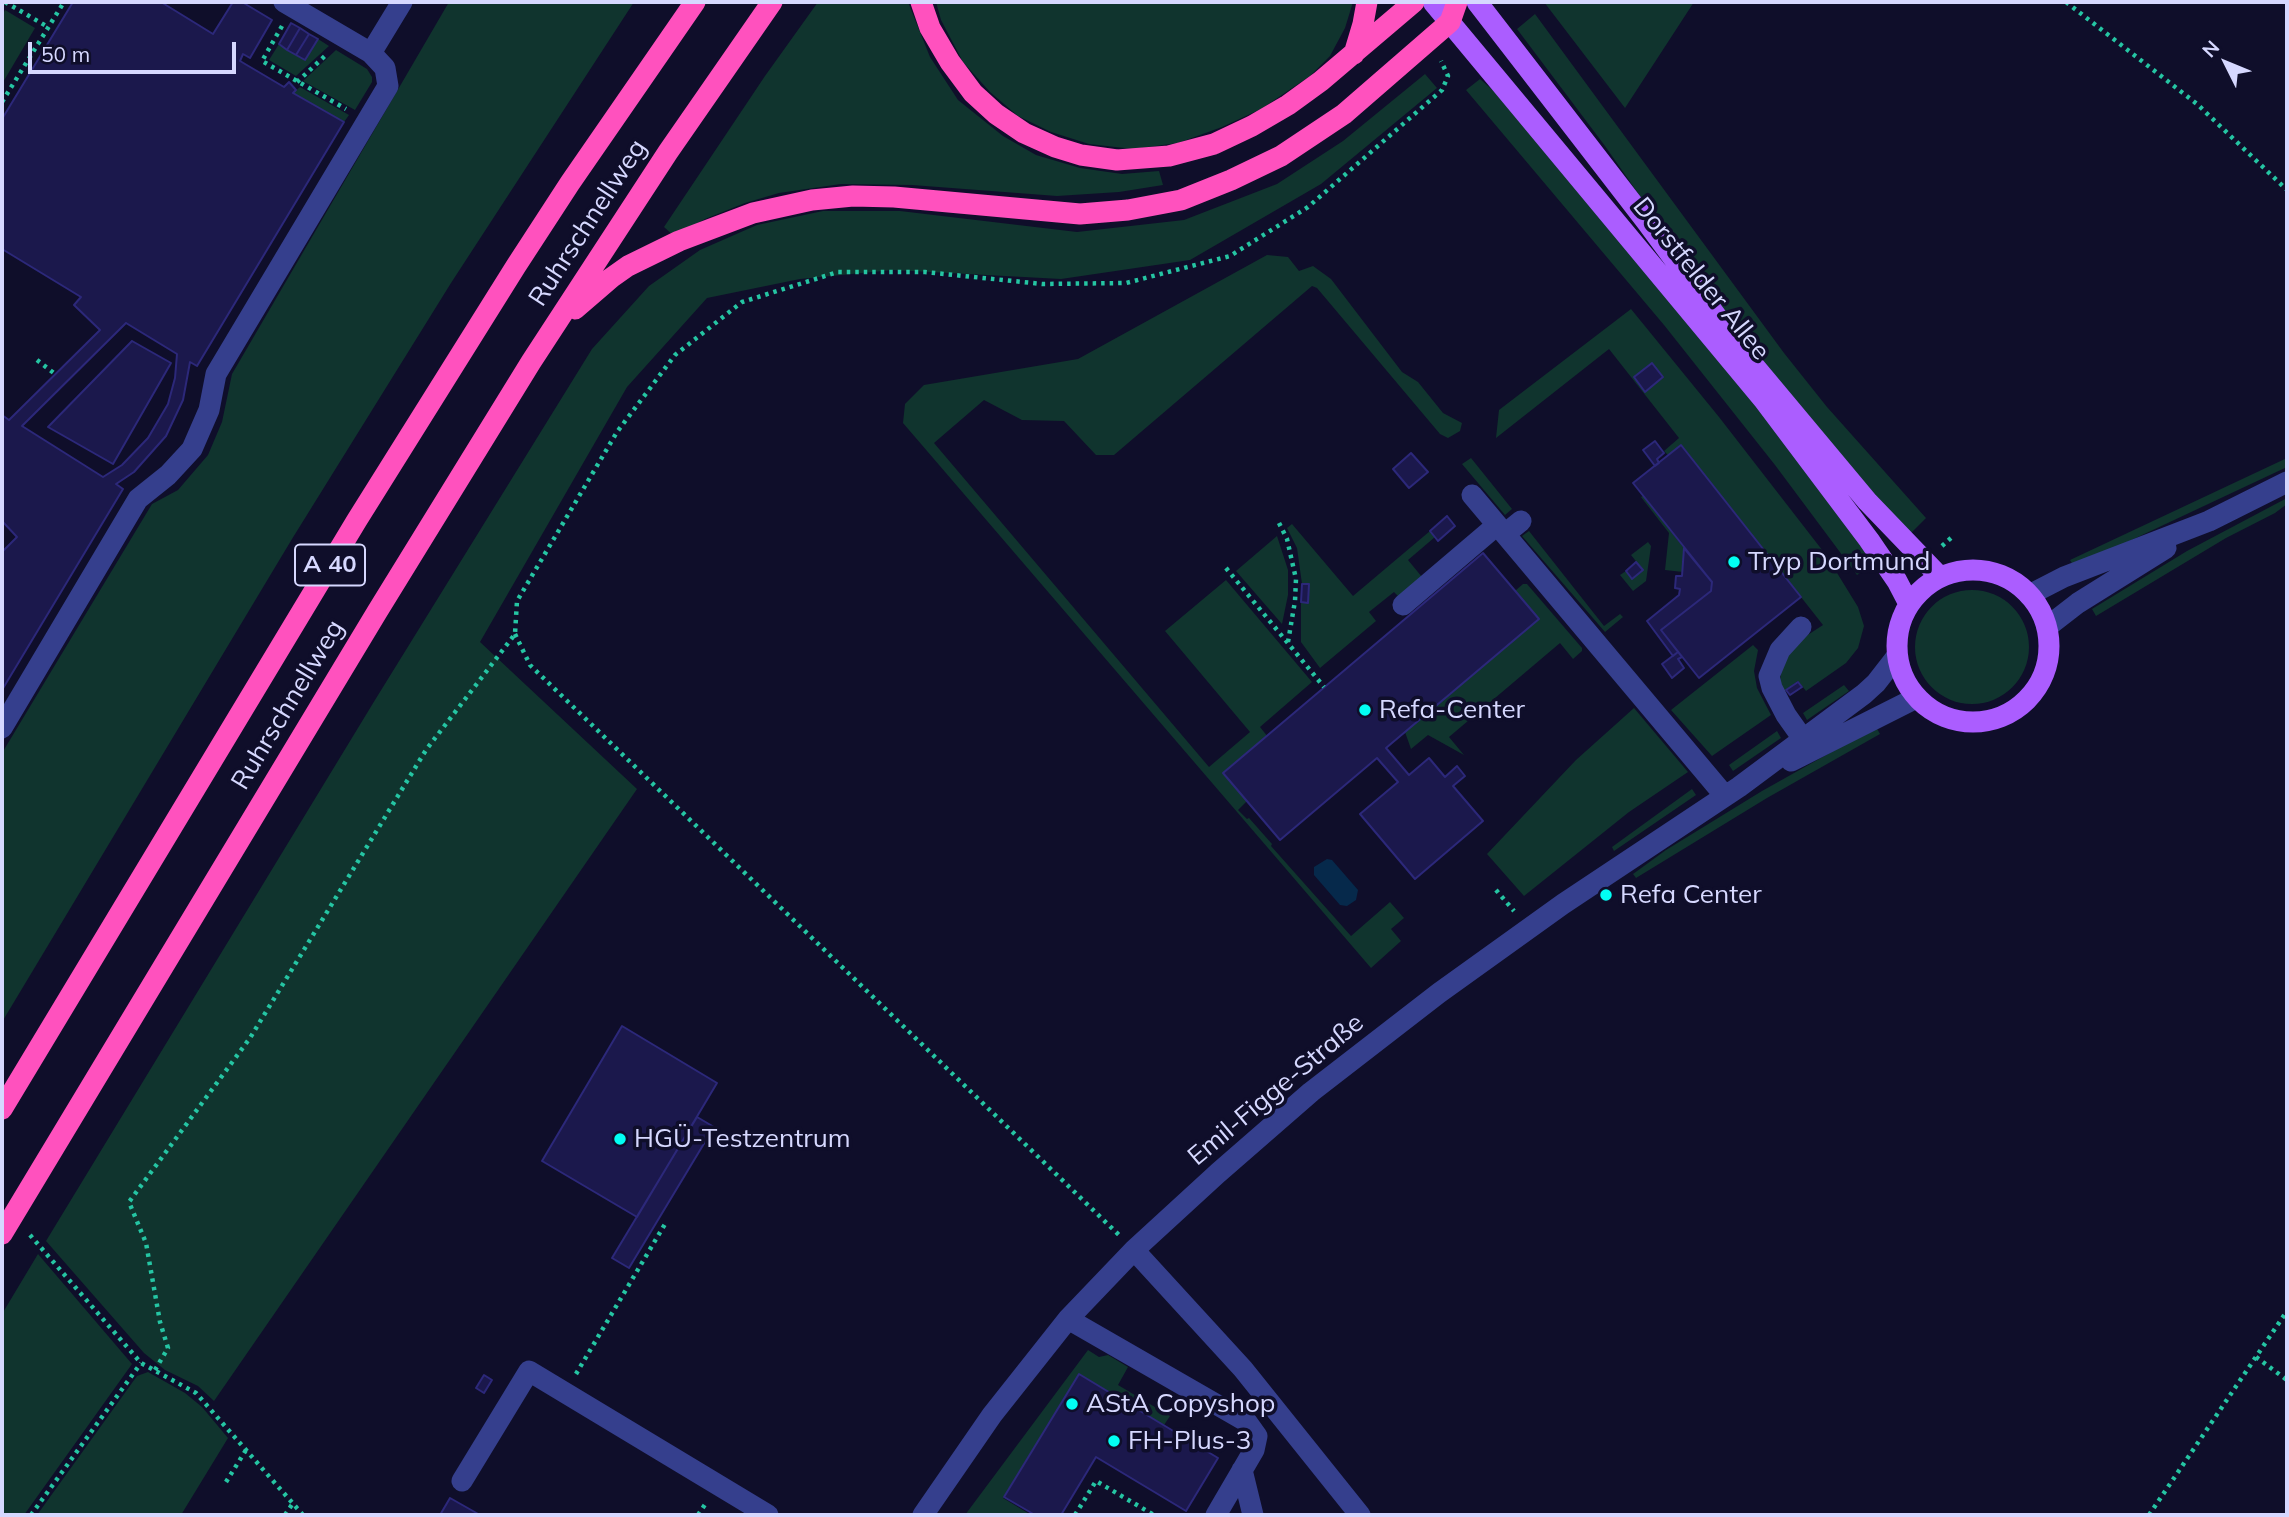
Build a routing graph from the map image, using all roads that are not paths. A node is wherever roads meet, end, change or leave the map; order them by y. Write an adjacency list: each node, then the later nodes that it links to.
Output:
1 (402, 2): 12 (street)
2 (695, 2): 30 (highway, Ruhrschnellweg / A 40)
3 (772, 2): 14 (highway, Ruhrschnellweg / A 40)
4 (921, 2): 13 (highway)
5 (1367, 2): 13 (highway)
6 (1414, 2): 13 (highway)
7 (1433, 2): 11 (main road, Dorstfelder Allee)
8 (1457, 2): 11 (highway)
9 (1477, 2): 19 (main road, Dorstfelder Allee)
10 (289, 4): 12 (street)
11 (1450, 22): 14 (highway); 21 (main road, Dorstfelder Allee)
12 (371, 53): 27 (street)
13 (1354, 54)
14 (531, 362): 31 (highway, Ruhrschnellweg / A 40)
15 (2287, 482): 17 (street)
16 (1472, 495): 18 (street)
17 (2210, 521): 20 (street); 24 (street)
18 (1508, 527): 22 (street); 29 (street)
19 (1941, 577): 20 (main road); 21 (main road)
20 (2029, 595): 24 (main road)
21 (1909, 604): 25 (main road)
22 (1403, 605)
23 (1801, 627): 28 (street)
24 (2047, 627): 26 (main road)
25 (1897, 656): 26 (main road); 28 (street, Emil-Figge-Straße)
26 (1916, 698): 29 (street, Emil-Figge-Straße)
27 (2, 728)
28 (1803, 739): 29 (street, Emil-Figge-Straße)
29 (1732, 791): 32 (street, Emil-Figge-Straße)
30 (2, 1109)
31 (2, 1234)
32 (1134, 1250): 33 (street, Emil-Figge-Straße); 40 (street)
33 (1068, 1319): 34 (street); 37 (street, Emil-Figge-Straße)
34 (1242, 1470): 38 (street); 39 (street)
35 (462, 1481): 36 (street)
36 (768, 1515)
37 (923, 1515)
38 (1216, 1515)
39 (1253, 1515)
40 (1360, 1515)

